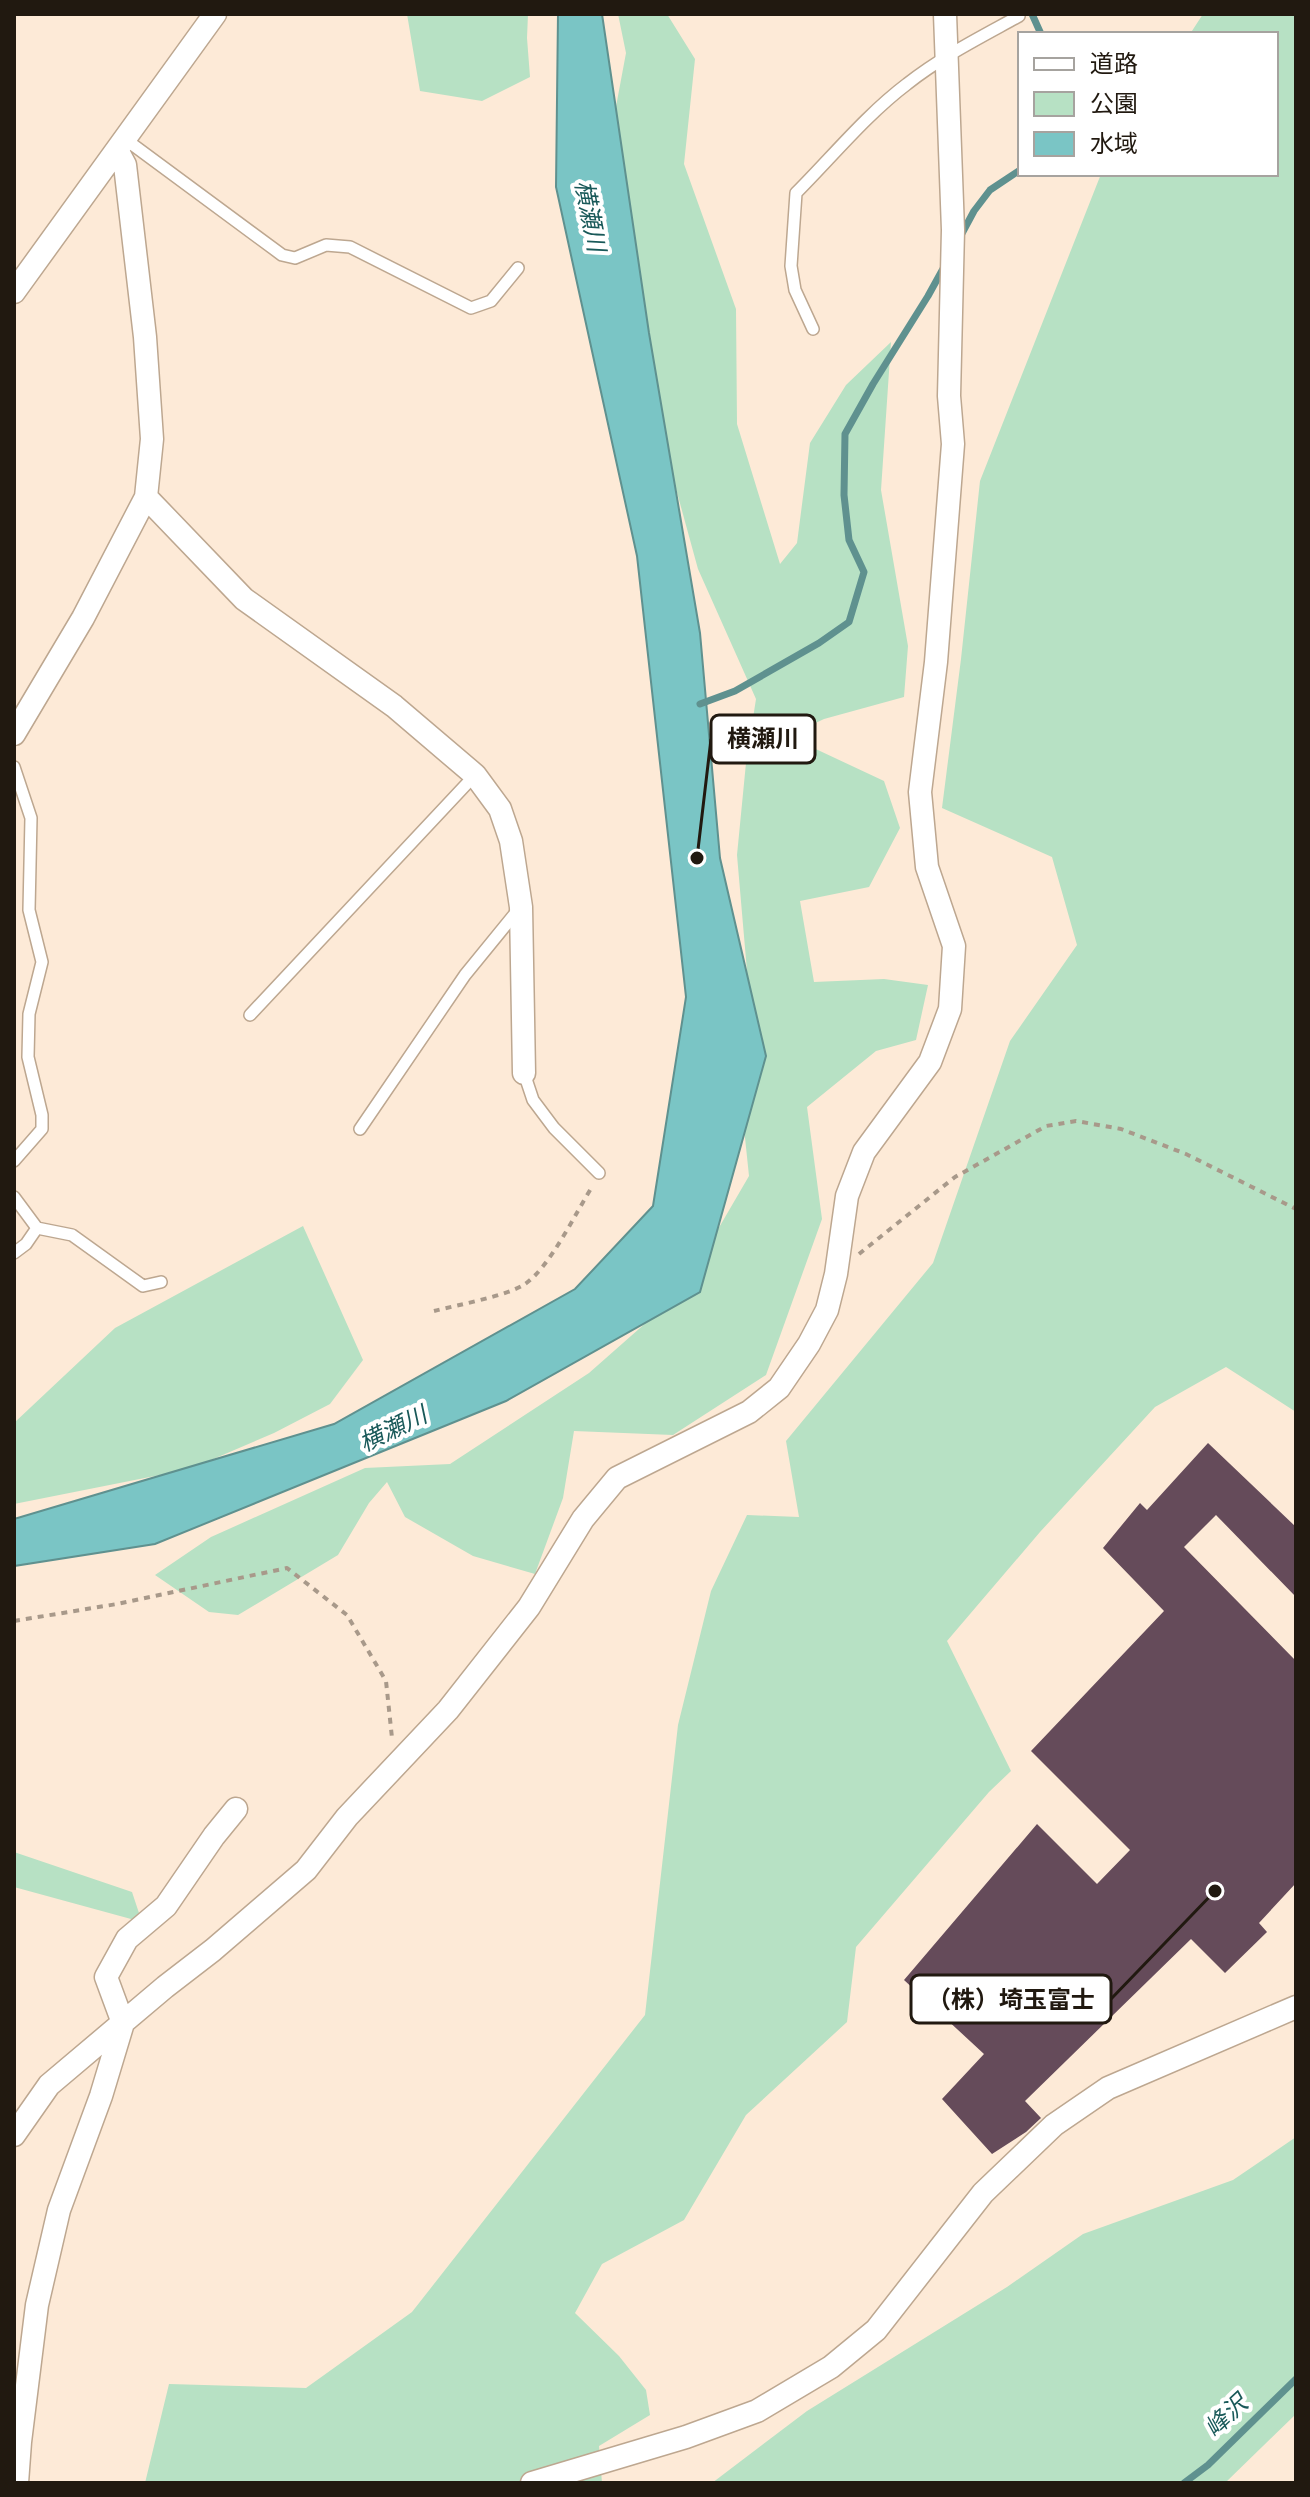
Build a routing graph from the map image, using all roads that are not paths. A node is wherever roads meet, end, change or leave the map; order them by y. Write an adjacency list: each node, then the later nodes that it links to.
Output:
1 (215, 14): 5 (street)
2 (945, 14): 4 (street)
3 (1019, 16): 4 (lane)
4 (946, 56): 8 (lane); 25 (street)
5 (121, 145): 6 (lane); 7 (street); 9 (street)
6 (518, 268)
7 (14, 292)
8 (813, 329)
9 (146, 497): 10 (street); 12 (street)
10 (14, 734)
11 (14, 767): 17 (lane)
12 (475, 775): 13 (street); 14 (lane)
13 (521, 907): 15 (street); 16 (lane)
14 (250, 1015)
15 (524, 1073): 18 (lane)
16 (360, 1129)
17 (14, 1161)
18 (599, 1173)
19 (14, 1197): 20 (lane)
20 (37, 1228): 21 (lane); 22 (lane)
21 (14, 1253)
22 (161, 1282)
23 (236, 1809): 25 (street)
24 (1296, 2007): 28 (street)
25 (123, 2023): 26 (street); 27 (street)
26 (14, 2135)
27 (17, 2483)
28 (532, 2483)

